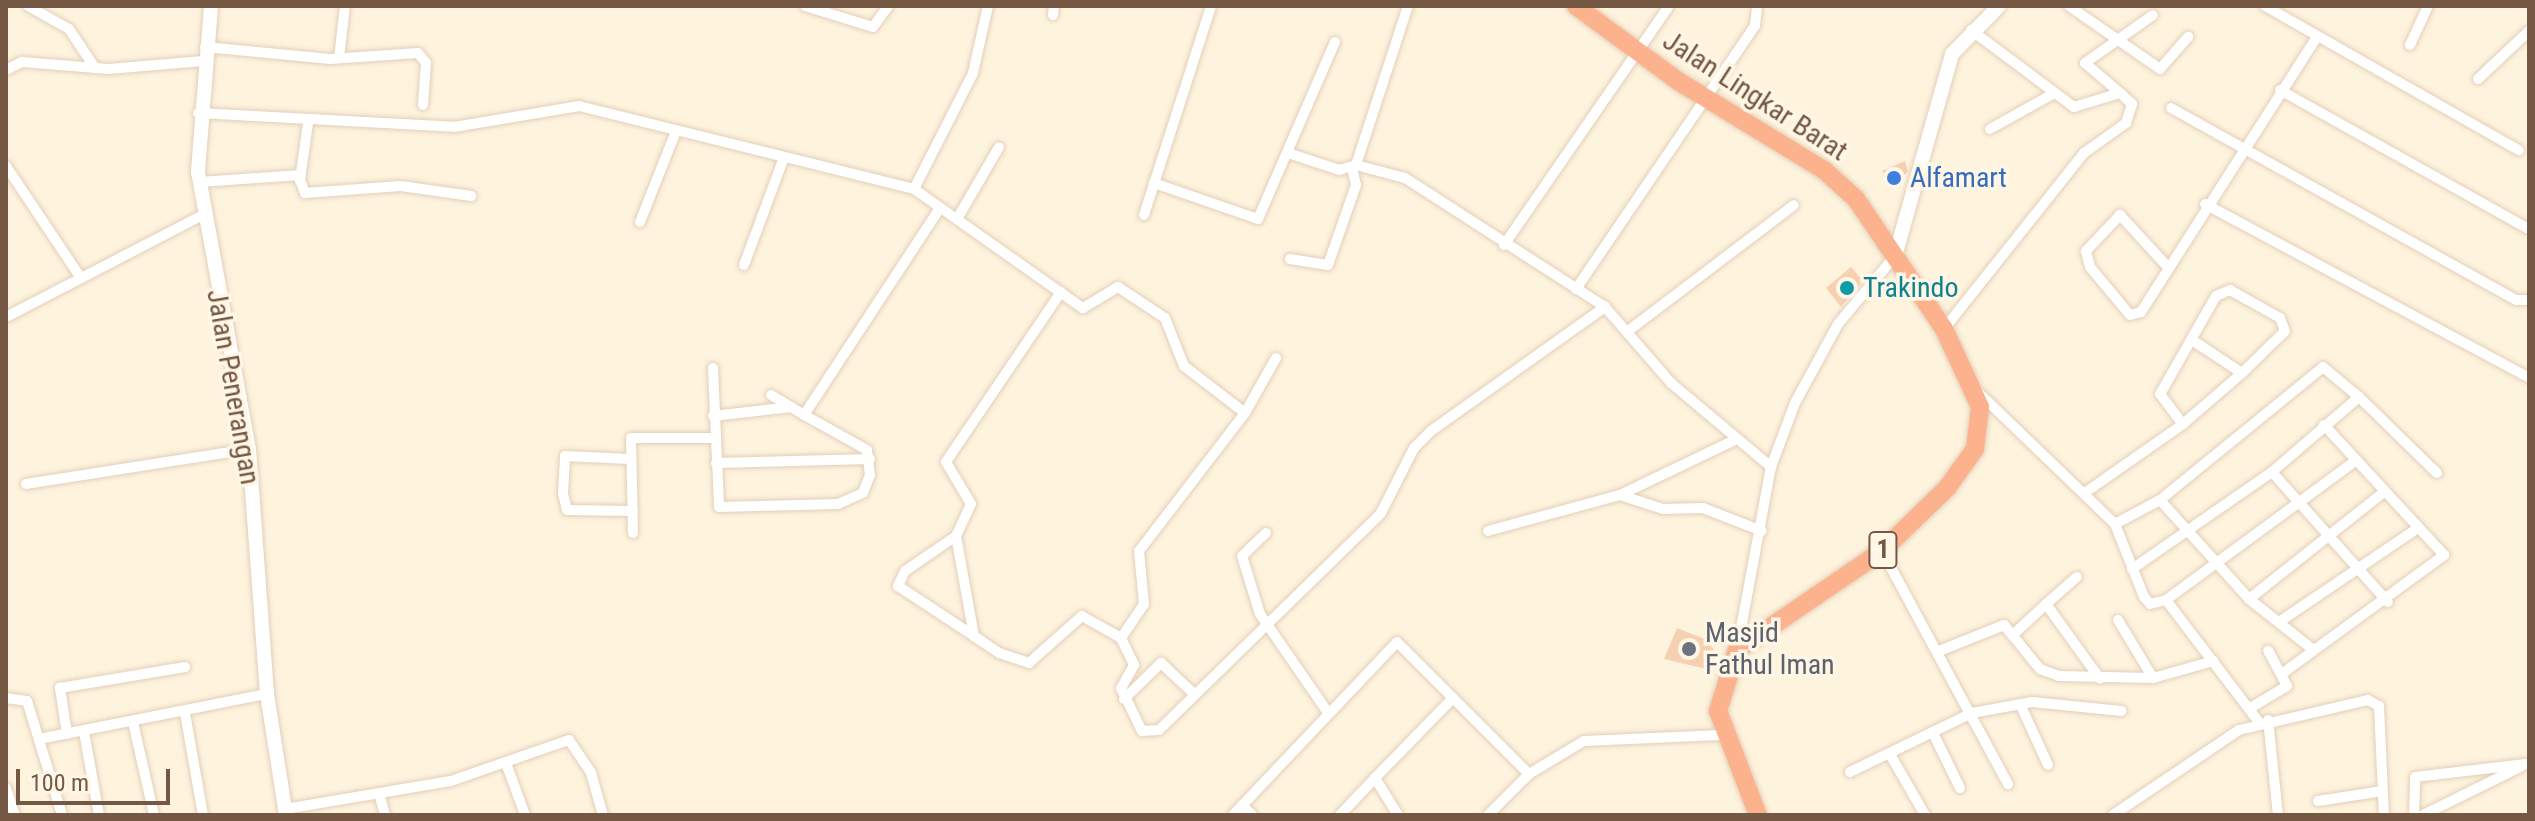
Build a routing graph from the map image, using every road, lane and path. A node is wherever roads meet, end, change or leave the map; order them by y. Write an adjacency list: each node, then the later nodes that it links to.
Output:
1 (28, 6): 27 (street)
2 (211, 6): 25 (street, Jalan Penerangan)
3 (345, 6): 26 (street)
4 (805, 6): 5 (street)
5 (888, 6)
6 (988, 6): 50 (street)
7 (1211, 6): 49 (street)
8 (1408, 6): 46 (street)
9 (1576, 6): 24 (highway, Jalan Lingkar Barat / 1)
10 (1669, 6): 24 (street)
11 (1757, 6): 33 (street)
12 (1999, 6): 17 (street)
13 (2069, 6): 21 (street)
14 (2265, 6): 20 (street)
15 (2428, 6): 23 (street)
16 (2153, 15): 21 (street)
17 (1971, 30): 32 (street); 61 (street)
18 (2529, 31): 29 (street)
19 (2188, 37): 21 (street)
20 (2317, 37): 30 (street); 42 (street)
21 (2113, 41): 31 (street)
22 (1335, 42): 43 (street)
23 (2410, 45)
24 (1636, 52): 33 (highway, Jalan Lingkar Barat / 1); 60 (street)
25 (204, 54): 26 (street); 27 (street); 36 (street, Jalan Penerangan)
26 (339, 58): 34 (street)
27 (95, 68): 28 (street)
28 (6, 70)
29 (2478, 79)
30 (2280, 90): 41 (street); 59 (street)
31 (2120, 93): 32 (street); 71 (street)
32 (2051, 95): 38 (street)
33 (1707, 99): 61 (highway, Jalan Lingkar Barat / 1); 66 (street)
34 (423, 105)
35 (2171, 108): 41 (street)
36 (198, 113): 37 (street); 48 (street, Jalan Penerangan)
37 (308, 123): 39 (street); 47 (street)
38 (1990, 129)
39 (676, 131): 44 (street); 58 (street)
40 (999, 147): 57 (street)
41 (2244, 147): 52 (street); 68 (street)
42 (2519, 150)
43 (1291, 154): 46 (street); 49 (street)
44 (783, 160): 50 (street); 64 (street)
45 (6, 166): 65 (street)
46 (1354, 167): 60 (street); 62 (street)
47 (301, 175): 48 (street); 51 (street)
48 (199, 182): 55 (street, Jalan Penerangan)
49 (1154, 183): 56 (street)
50 (914, 189): 54 (street)
51 (471, 196)
52 (2205, 204): 63 (street); 77 (street)
53 (1794, 205): 72 (street)
54 (940, 208): 57 (street); 83 (street)
55 (203, 215): 65 (street); 89 (street, Jalan Penerangan)
56 (1144, 215)
57 (957, 219): 67 (street)
58 (640, 222)
59 (2529, 229)
60 (1504, 245): 66 (street)
61 (1895, 256): 71 (highway, Jalan Lingkar Barat / 1); 94 (street)
62 (1290, 259)
63 (2165, 264): 63 (street)
64 (744, 265)
65 (81, 278): 70 (street)
66 (1576, 289): 69 (street)
67 (1061, 292): 82 (street); 111 (street)
68 (2529, 300)
69 (1605, 307): 72 (street); 124 (street)
70 (6, 317)
71 (1944, 329): 78 (highway, Jalan Lingkar Barat / 1)
72 (1628, 331): 88 (street)
73 (2195, 342): 76 (street); 76 (street); 85 (street)
74 (1276, 358): 82 (street)
75 (713, 368): 84 (street)
76 (2242, 373): 85 (street)
77 (2529, 378)
78 (1975, 389): 98 (street); 113 (highway, Jalan Lingkar Barat / 1)
79 (771, 395): 81 (street)
80 (2359, 397): 86 (street); 96 (street); 101 (street)
81 (791, 407): 83 (street); 84 (street)
82 (1245, 413): 127 (street)
83 (804, 415): 91 (street)
84 (713, 416): 87 (street)
85 (2183, 424): 98 (street)
86 (2324, 425): 92 (street); 95 (street)
87 (714, 438): 90 (street); 93 (street)
88 (1735, 440): 94 (street); 100 (street)
89 (249, 449): 97 (street); 138 (street, Jalan Penerangan)
90 (630, 459): 103 (street); 103 (street)
91 (870, 459): 93 (street); 93 (street)
92 (2355, 461): 99 (street); 102 (street)
93 (716, 463)
94 (1771, 467): 107 (street)
95 (2272, 472): 102 (street); 108 (street)
96 (2437, 473)
97 (26, 484)
98 (2086, 492): 104 (street)
99 (2384, 492): 105 (street); 112 (street)
100 (1620, 495): 106 (street); 107 (street)
101 (2160, 500): 104 (street); 108 (street)
102 (2299, 505): 112 (street); 114 (street)
103 (633, 511): 109 (street)
104 (2115, 524): 115 (street)
105 (2418, 528): 116 (street); 120 (street)
106 (1488, 531)
107 (1762, 531): 129 (street)
108 (2189, 532): 114 (street); 115 (street)
109 (633, 533)
110 (1266, 533): 124 (street)
111 (956, 536): 126 (street); 126 (street)
112 (2327, 539): 116 (street); 118 (street)
113 (1882, 551): 129 (highway, Jalan Lingkar Barat / 1); 130 (street)
114 (2216, 565): 118 (street); 119 (street)
115 (2132, 569): 119 (street)
116 (2357, 572): 120 (street); 123 (street)
117 (2077, 577): 121 (street)
118 (2249, 599): 123 (street)
119 (2166, 600): 132 (street)
120 (2388, 602): 128 (street)
121 (2046, 604): 125 (street); 136 (street)
122 (2118, 620): 135 (street)
123 (2279, 622): 128 (street)
124 (1266, 625): 137 (street); 144 (street)
125 (2016, 632): 130 (street); 136 (street)
126 (974, 636): 127 (street)
127 (1121, 638): 141 (street)
128 (2311, 648): 134 (street)
129 (1737, 650): 152 (highway)
130 (1939, 651): 147 (street)
131 (2268, 651): 134 (street)
132 (2214, 661): 135 (street); 143 (street)
133 (185, 667): 151 (street)
134 (2283, 673): 143 (street)
135 (2153, 678): 136 (street)
136 (2100, 679)
137 (1192, 692): 141 (street); 141 (street)
138 (267, 694): 146 (street); 169 (street, Jalan Penerangan)
139 (6, 698): 154 (street)
140 (1453, 698): 144 (street); 160 (street); 161 (street)
141 (1124, 699)
142 (2020, 704): 145 (street); 147 (street); 158 (street)
143 (2252, 707): 148 (street)
144 (1327, 711): 168 (street)
145 (2122, 711)
146 (185, 713): 149 (street); 174 (street)
147 (1972, 713): 153 (street); 162 (street)
148 (2263, 721): 165 (street); 185 (street); 186 (street)
149 (133, 722): 150 (street); 173 (street)
150 (84, 732): 151 (street); 172 (street)
151 (67, 734): 154 (street)
152 (1721, 735): 160 (street); 183 (highway)
153 (1934, 735): 155 (street); 164 (street)
154 (39, 739): 171 (street)
155 (1891, 756): 159 (street); 184 (street)
156 (506, 763): 166 (street); 176 (street); 177 (street)
157 (2527, 763): 188 (street); 189 (street)
158 (2048, 765)
159 (1850, 772)
160 (1529, 774): 182 (street)
161 (1375, 778): 180 (street); 181 (street)
162 (2008, 784)
163 (6, 788): 170 (street)
164 (1960, 788)
165 (2382, 791): 167 (street); 187 (street)
166 (380, 797): 169 (street); 175 (street)
167 (2318, 801)
168 (1242, 805): 178 (street); 179 (street)
169 (286, 812)
170 (15, 815)
171 (62, 815)
172 (99, 815)
173 (154, 815)
174 (203, 815)
175 (385, 815)
176 (525, 815)
177 (603, 815)
178 (1233, 815)
179 (1252, 815)
180 (1340, 815)
181 (1398, 815)
182 (1488, 815)
183 (1758, 815)
184 (1925, 815)
185 (2113, 815)
186 (2278, 815)
187 (2384, 815)
188 (2414, 815)
189 (2423, 815)

